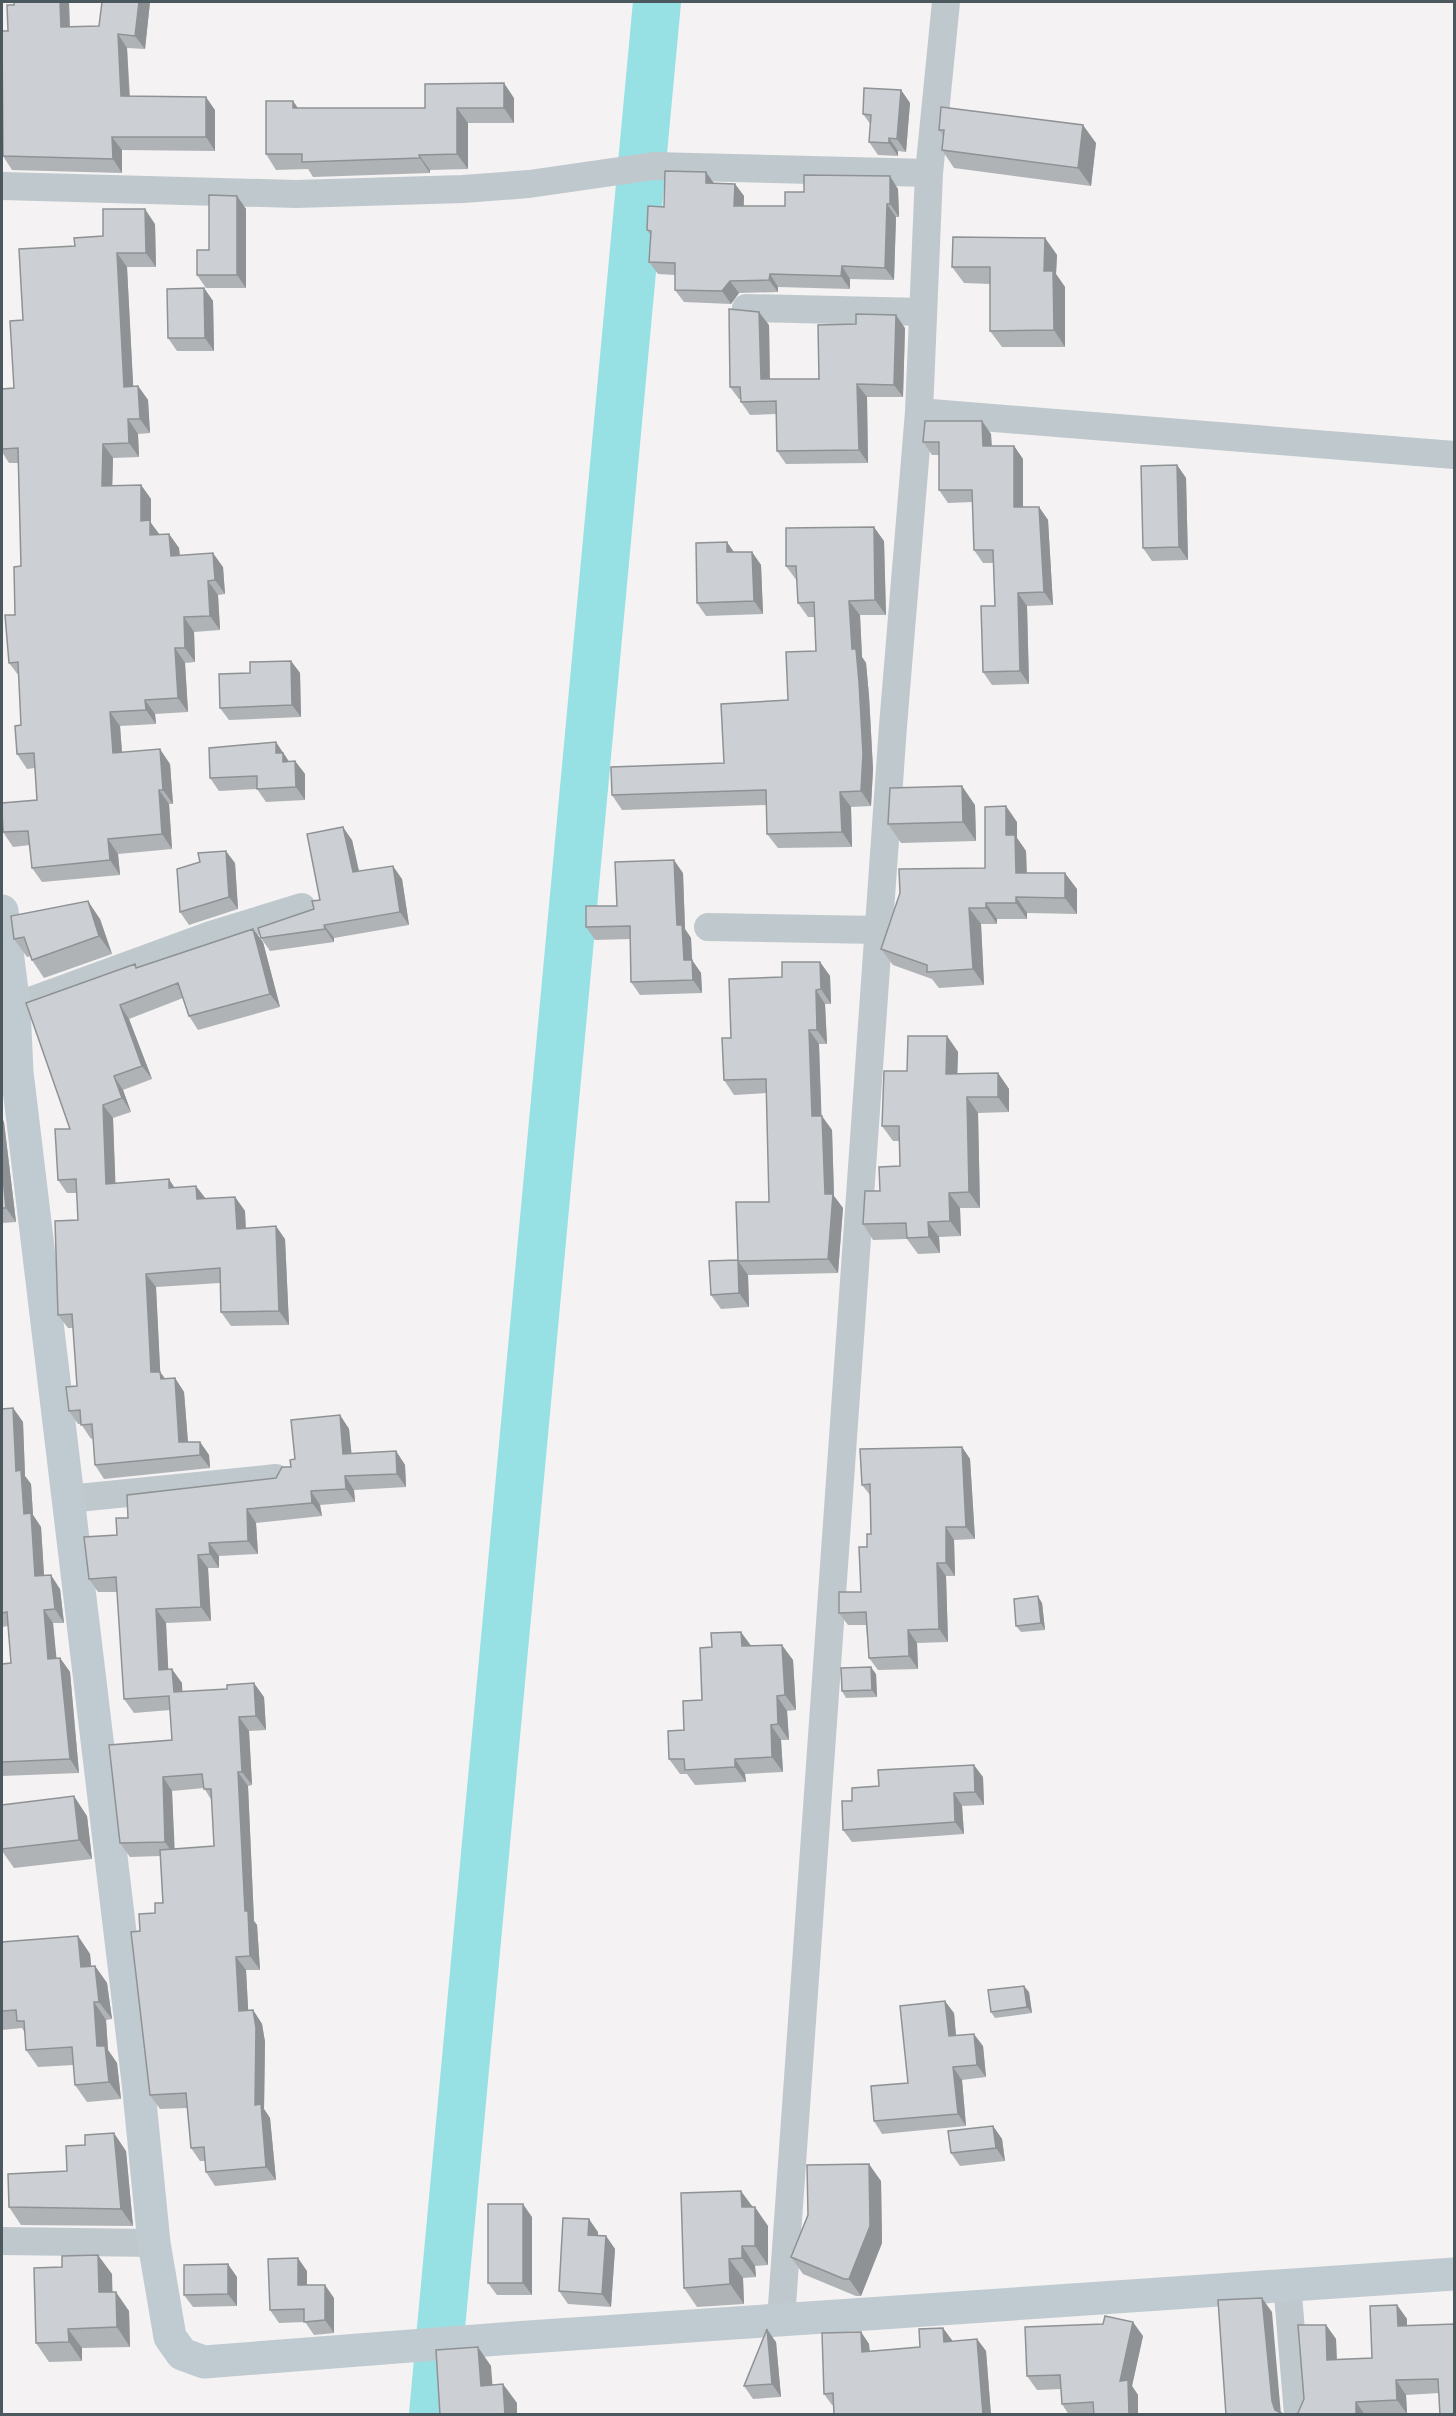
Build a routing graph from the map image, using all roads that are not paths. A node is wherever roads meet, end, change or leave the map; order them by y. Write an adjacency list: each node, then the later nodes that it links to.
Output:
1 (946, 2): 2 (street)
2 (929, 173): 3 (street); 5 (street)
3 (2, 186)
4 (746, 308): 5 (street)
5 (923, 312): 6 (street)
6 (919, 412): 7 (street); 11 (street)
7 (1455, 455)
8 (302, 907): 12 (street)
9 (2, 911): 12 (street)
10 (708, 927): 11 (street)
11 (879, 930): 19 (street)
12 (14, 1007): 14 (street)
13 (276, 1478): 14 (street)
14 (68, 1499): 16 (street)
15 (2, 2241): 16 (street)
16 (154, 2243): 19 (street)
17 (1455, 2274): 18 (street)
18 (1287, 2283): 19 (street); 20 (street)
19 (781, 2320)
20 (1298, 2415)

